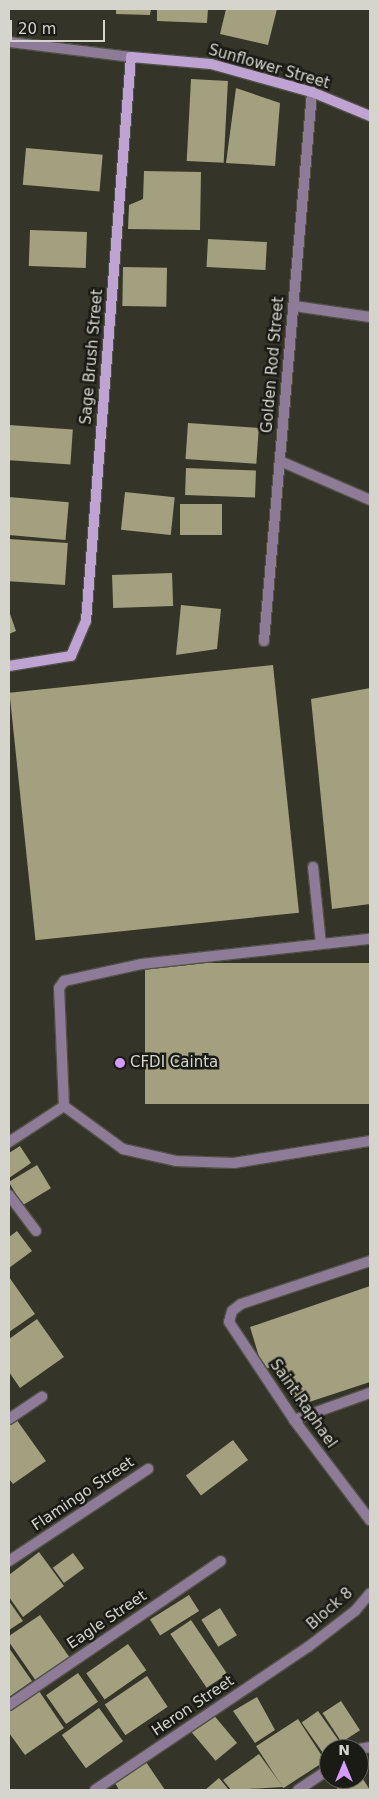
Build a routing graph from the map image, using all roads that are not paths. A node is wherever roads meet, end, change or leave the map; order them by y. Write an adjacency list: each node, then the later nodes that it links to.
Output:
1 (9, 42): 2 (street, Sunflower Street)
2 (132, 57): 3 (street, Sunflower Street); 10 (street, Sage Brush Street)
3 (312, 92): 4 (street, Sunflower Street); 5 (street, Golden Rod Street)
4 (370, 116)
5 (294, 306): 6 (street); 7 (street, Golden Rod Street)
6 (370, 317)
7 (280, 461): 8 (street); 9 (street, Golden Rod Street)
8 (370, 500)
9 (264, 641)
10 (9, 666)
11 (314, 867): 13 (street)
12 (370, 939): 13 (street)
13 (321, 944): 14 (street)
14 (64, 1106): 15 (street); 16 (street)
15 (370, 1141)
16 (9, 1142)
17 (9, 1195): 18 (street)
18 (36, 1231)
19 (370, 1261): 23 (street, Saint Raphael)
20 (370, 1393): 23 (street)
21 (42, 1397): 22 (street)
22 (9, 1419)
23 (294, 1420): 25 (street, Saint Raphael)
24 (148, 1469): 27 (street, Flamingo Street)
25 (370, 1520)
26 (221, 1561): 30 (street, Eagle Street)
27 (9, 1562)
28 (370, 1592): 29 (street, Block 8)
29 (308, 1647): 32 (street, Heron Street)
30 (9, 1705)
31 (319, 1775): 33 (street)
32 (95, 1790)
33 (298, 1790)

